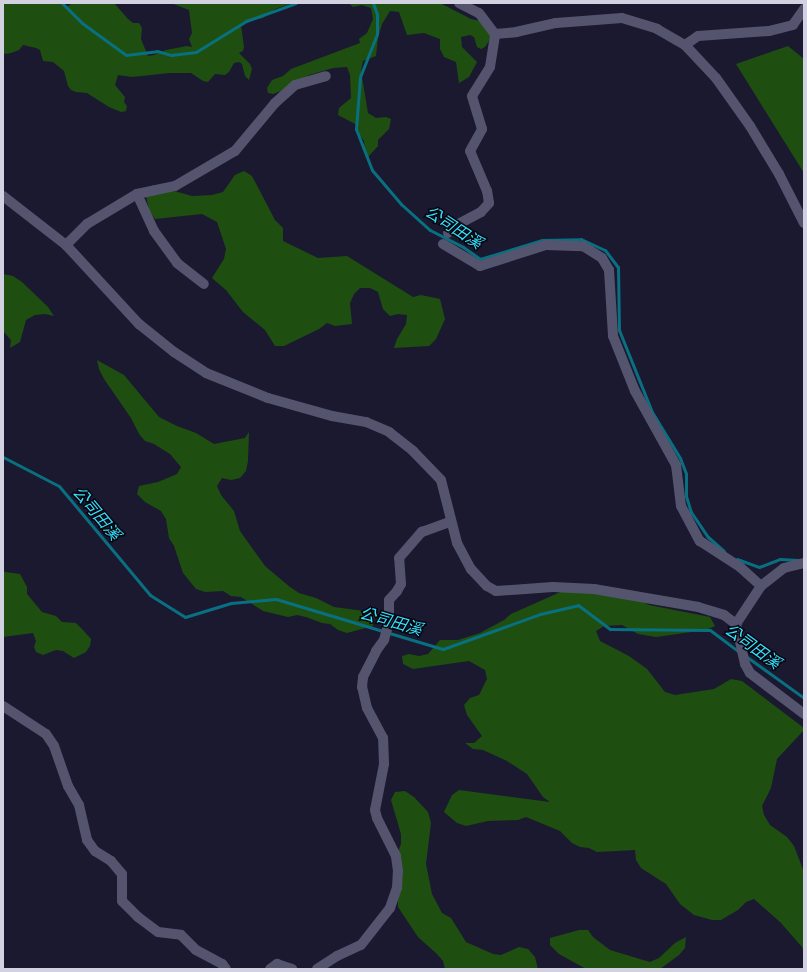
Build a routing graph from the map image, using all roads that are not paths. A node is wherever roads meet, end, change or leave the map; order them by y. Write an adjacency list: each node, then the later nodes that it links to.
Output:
1 (459, 3): 3 (street)
2 (804, 9): 4 (street)
3 (495, 34): 4 (street); 9 (street)
4 (685, 45): 8 (street)
5 (326, 76): 6 (street)
6 (137, 194): 11 (street); 12 (street)
7 (3, 196): 11 (street)
8 (804, 224)
9 (448, 233)
10 (444, 244): 15 (street)
11 (66, 245): 13 (street)
12 (204, 284)
13 (450, 522): 16 (street); 22 (street)
14 (804, 564): 15 (street)
15 (761, 586): 16 (street)
16 (737, 626): 18 (street)
17 (3, 706): 19 (street)
18 (804, 714)
19 (226, 969)
20 (270, 969): 21 (street)
21 (292, 969)
22 (317, 969)

